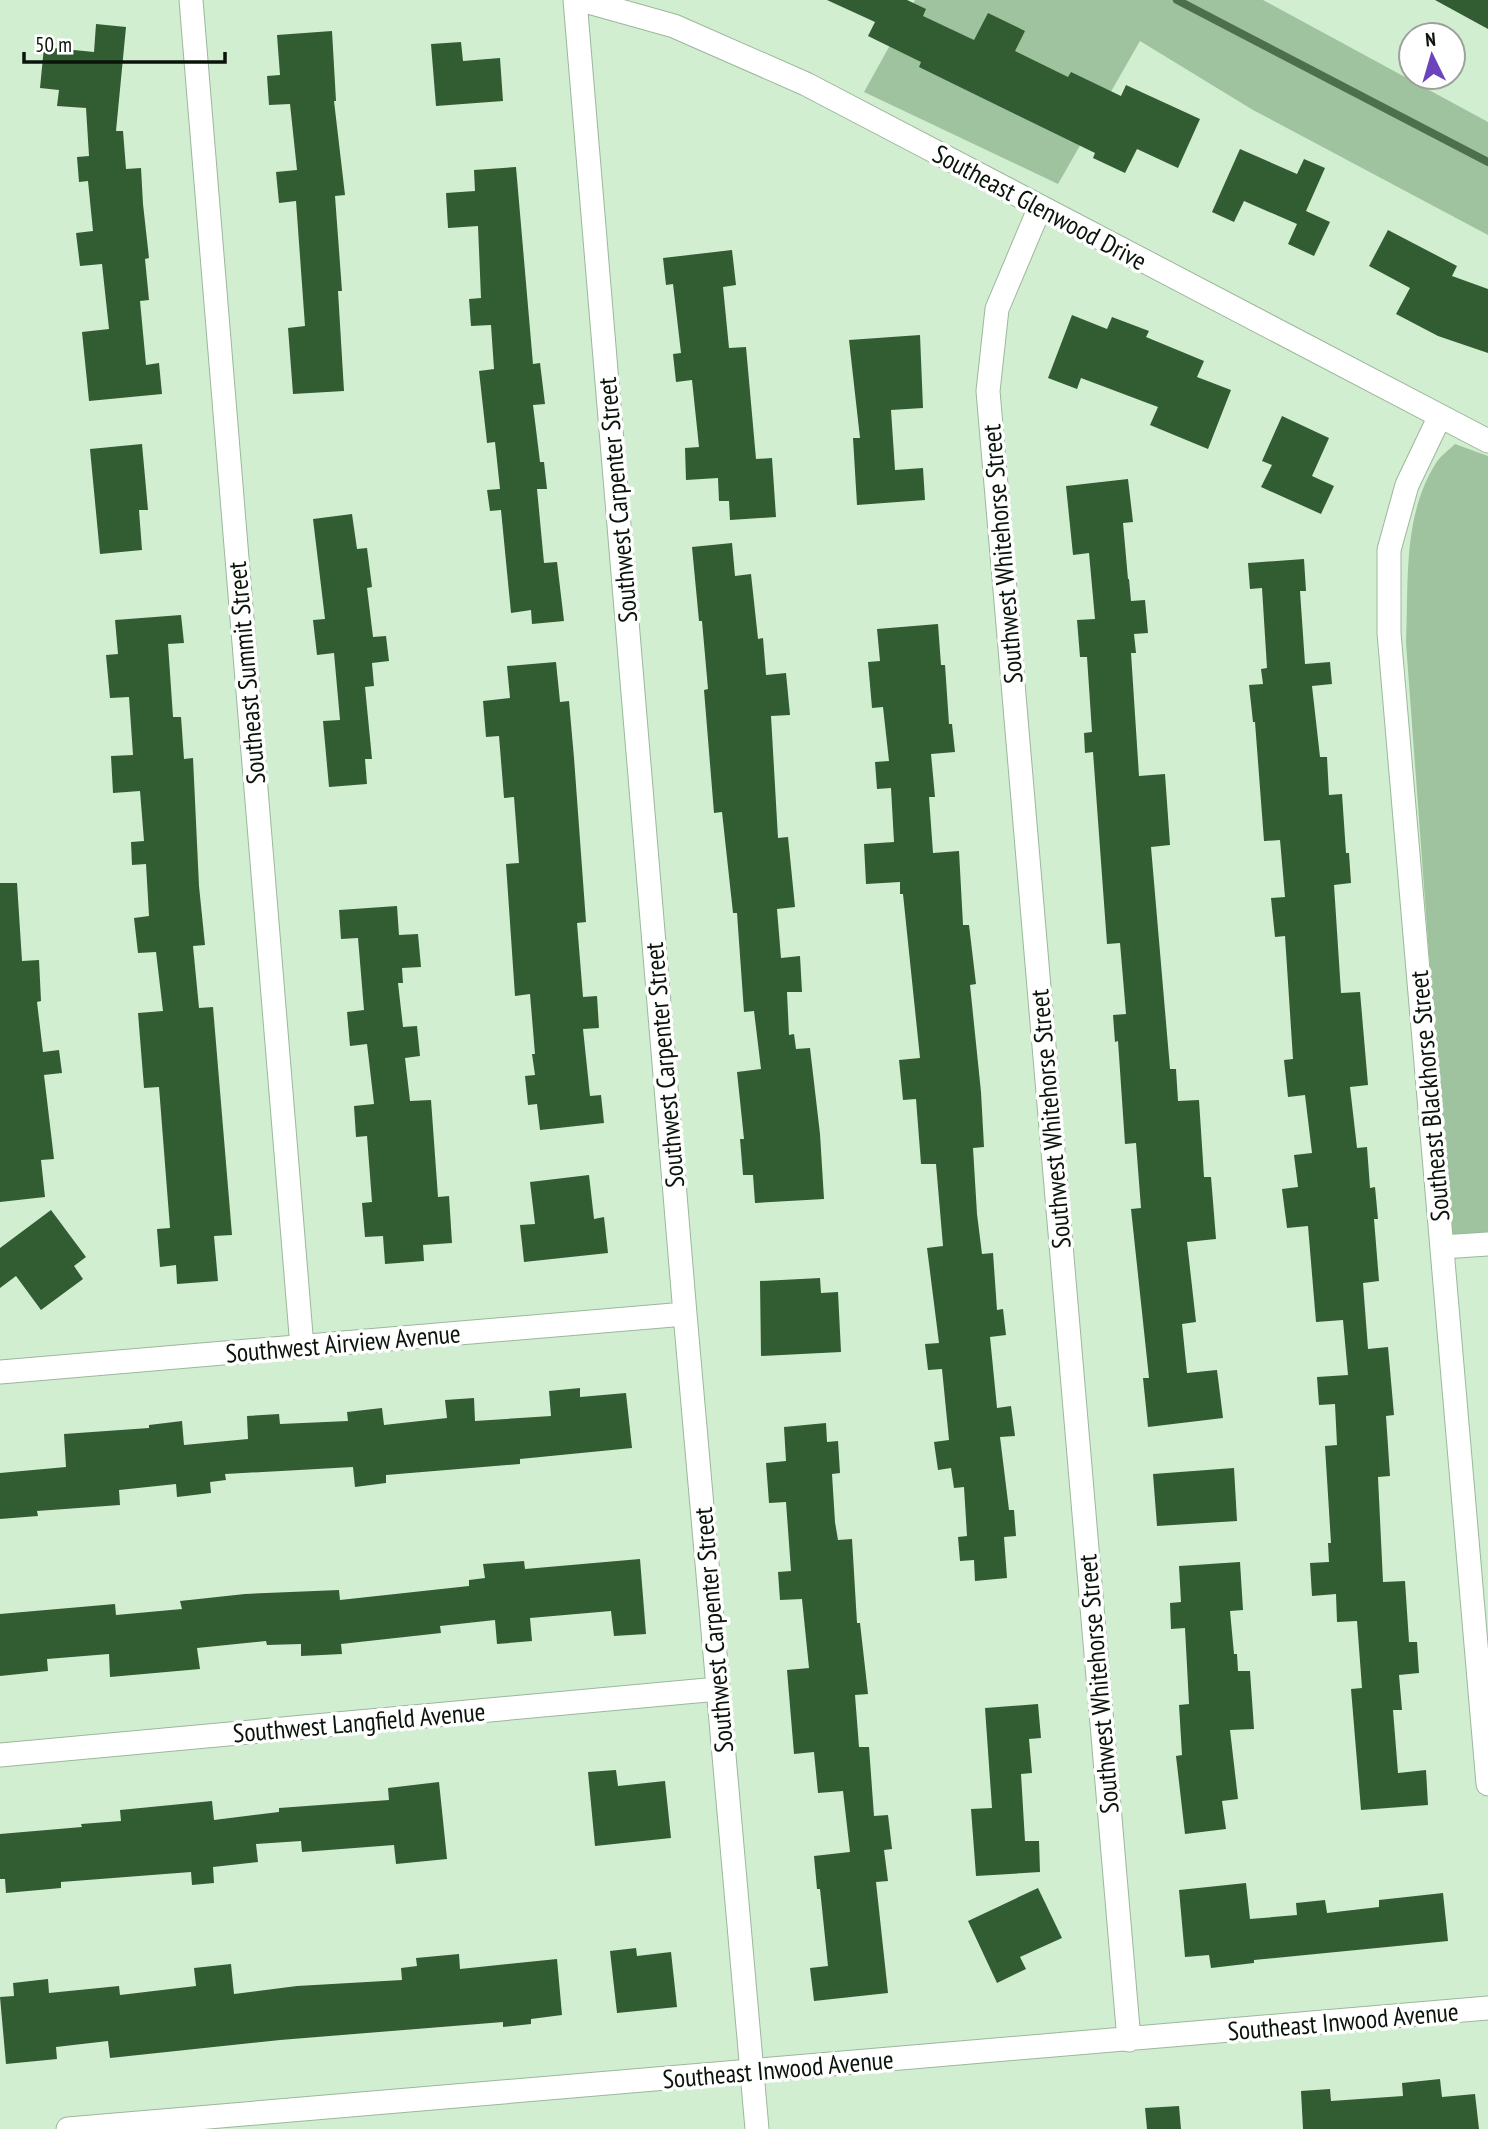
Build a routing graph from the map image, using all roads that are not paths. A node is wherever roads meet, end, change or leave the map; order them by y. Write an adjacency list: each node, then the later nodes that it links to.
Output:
1 (191, 0): 10 (street, Southeast Summit Street)
2 (575, 0): 9 (street, Southwest Carpenter Street)
3 (581, 0): 4 (street, Southeast Glenwood Drive)
4 (1040, 207): 5 (street, Southeast Glenwood Drive); 17 (street, Southwest Whitehorse Street)
5 (1440, 416): 6 (street, Southeast Glenwood Drive); 8 (street, Southeast Blackhorse Street)
6 (1488, 441)
7 (1488, 1244): 8 (street)
8 (1442, 1247): 12 (street, Southeast Blackhorse Street)
9 (685, 1314): 10 (street, Southwest Airview Avenue); 13 (street, Southwest Carpenter Street)
10 (302, 1347): 11 (street, Southwest Airview Avenue)
11 (0, 1372)
12 (1481, 1627): 15 (street, Southeast Blackhorse Street)
13 (718, 1689): 14 (street, Southwest Langfield Avenue); 18 (street, Southwest Carpenter Street)
14 (0, 1755)
15 (1488, 1784)
16 (1488, 2008): 17 (street, Southeast Inwood Avenue)
17 (1129, 2040): 18 (street, Southeast Inwood Avenue)
18 (752, 2071): 19 (street, Southeast Inwood Avenue); 20 (street, Southwest Carpenter Street)
19 (68, 2129)
20 (757, 2129)

